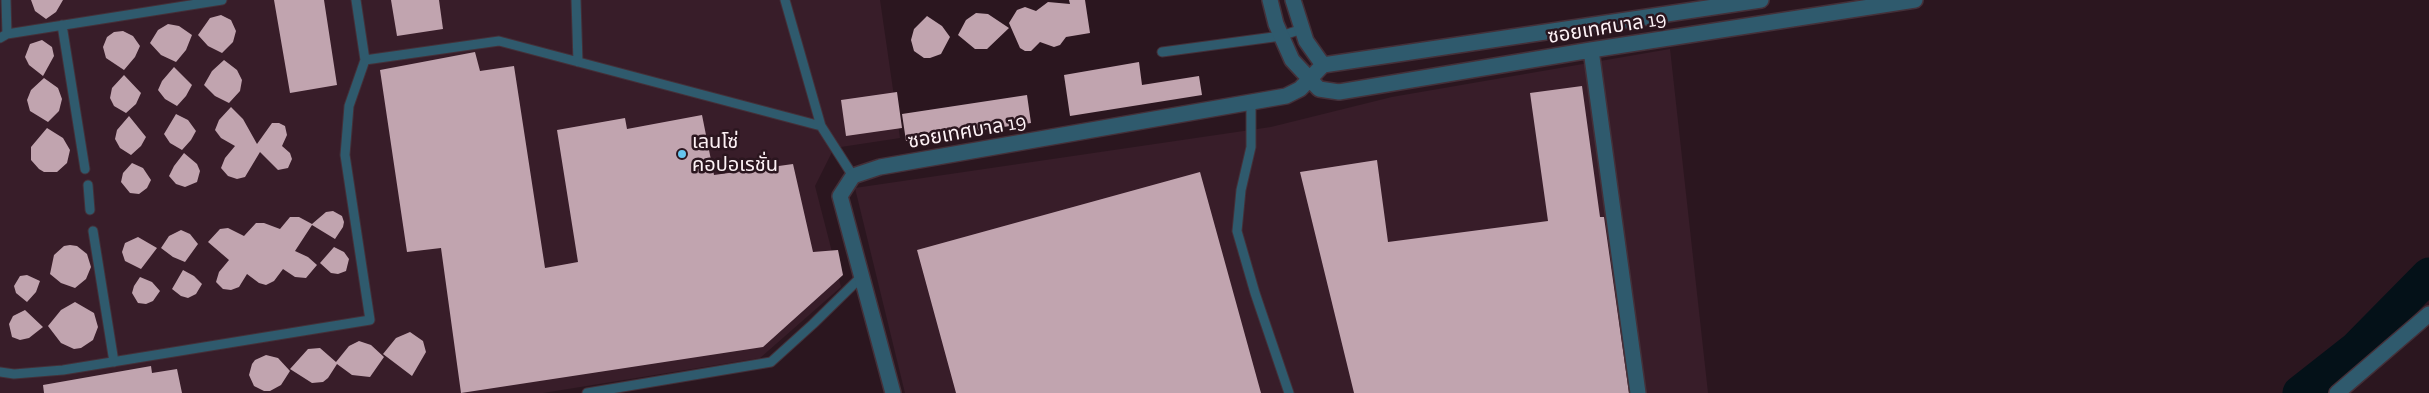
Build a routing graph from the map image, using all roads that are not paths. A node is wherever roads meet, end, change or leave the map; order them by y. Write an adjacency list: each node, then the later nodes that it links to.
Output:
1 (6, 0): 12 (lane)
2 (222, 0): 10 (lane)
3 (356, 0): 16 (lane)
4 (576, 0): 17 (lane)
5 (785, 0): 21 (lane)
6 (1270, 0): 13 (street, ซอยเทศบาล 19)
7 (1293, 0): 11 (street)
8 (1760, 0): 18 (street, ซอยเทศบาล 19)
9 (1915, 0): 14 (street, ซอยเทศบาล 19)
10 (62, 25): 12 (lane); 22 (lane)
11 (1302, 29): 13 (lane); 18 (street)
12 (3, 36)
13 (1281, 36): 15 (lane); 19 (street, ซอยเทศบาล 19)
14 (1591, 50): 19 (street, ซอยเทศบาล 19); 34 (street)
15 (1162, 52)
16 (365, 60): 17 (lane); 29 (lane)
17 (578, 62): 21 (lane)
18 (1323, 65): 19 (street, ซอยเทศบาล 19)
19 (1309, 80): 20 (street, ซอยเทศบาล 19)
20 (1250, 102): 23 (street, ซอยเทศบาล 19); 33 (lane)
21 (821, 126): 23 (lane)
22 (85, 169)
23 (852, 176): 27 (street)
24 (88, 186): 25 (lane)
25 (90, 210)
26 (93, 231): 29 (lane)
27 (861, 277): 31 (lane); 32 (street)
28 (2429, 314): 35 (street)
29 (114, 362): 30 (lane)
30 (0, 372)
31 (587, 393)
32 (893, 393)
33 (1289, 393)
34 (1638, 393)
35 (2337, 393)

